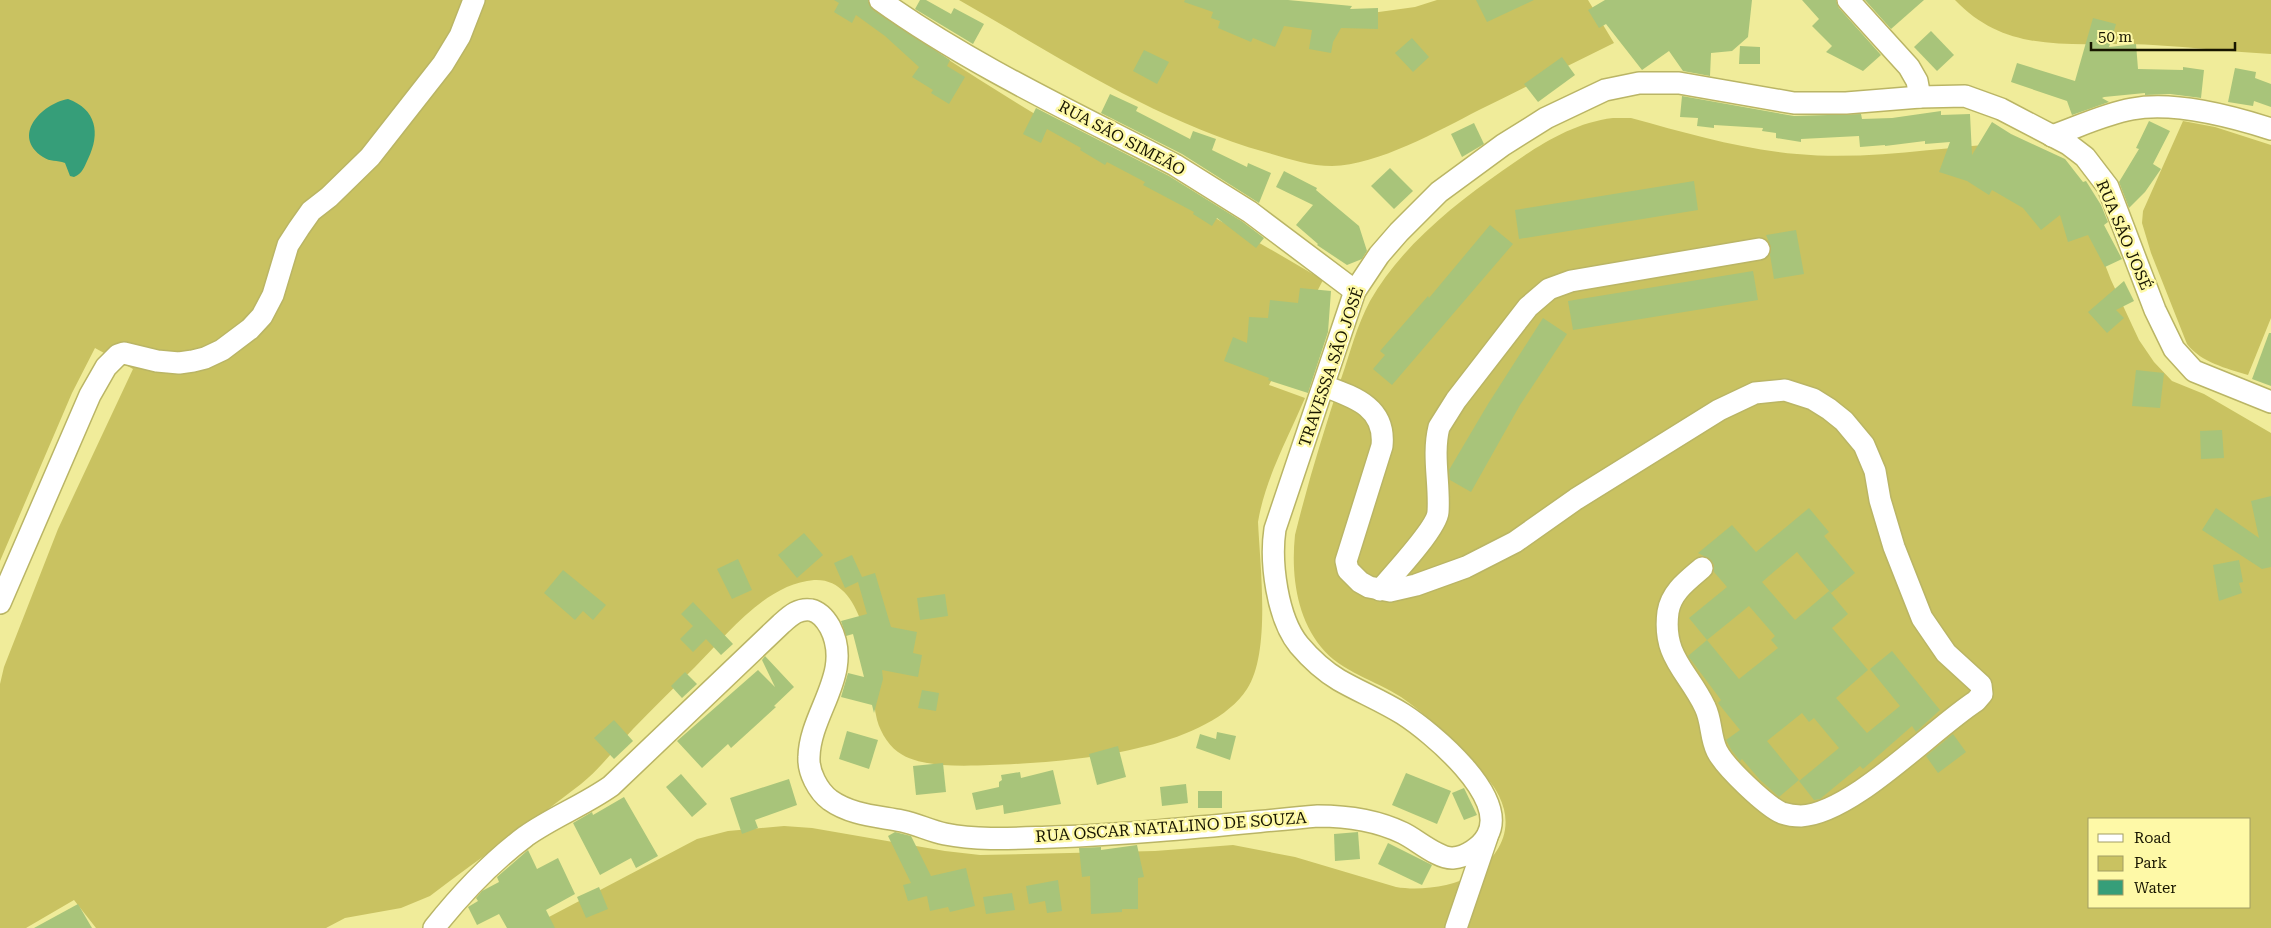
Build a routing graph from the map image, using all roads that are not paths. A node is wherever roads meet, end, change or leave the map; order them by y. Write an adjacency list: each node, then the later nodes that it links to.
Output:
1 (474, 0): 15 (street)
2 (880, 0): 10 (street, RUA SÃO SIMEÃO)
3 (1848, 0): 4 (street)
4 (1920, 97): 7 (street, RUA SÃO JOSÉ); 10 (street, TRAVESSA SÃO JOSÉ)
5 (2129, 109): 6 (street); 7 (street); 8 (street)
6 (2271, 129)
7 (2052, 136): 8 (street, RUA SÃO JOSÉ)
8 (2096, 170): 12 (street, RUA SÃO JOSÉ)
9 (1759, 249): 14 (street)
10 (1355, 291): 11 (street, TRAVESSA SÃO JOSÉ)
11 (1324, 386): 14 (street); 16 (street, TRAVESSA SÃO JOSÉ)
12 (2271, 402)
13 (1702, 568): 14 (street)
14 (1380, 590)
15 (0, 603)
16 (1486, 837): 17 (street, RUA OSCAR NATALINO DE SOUZA); 18 (street)
17 (434, 928)
18 (1456, 928)

